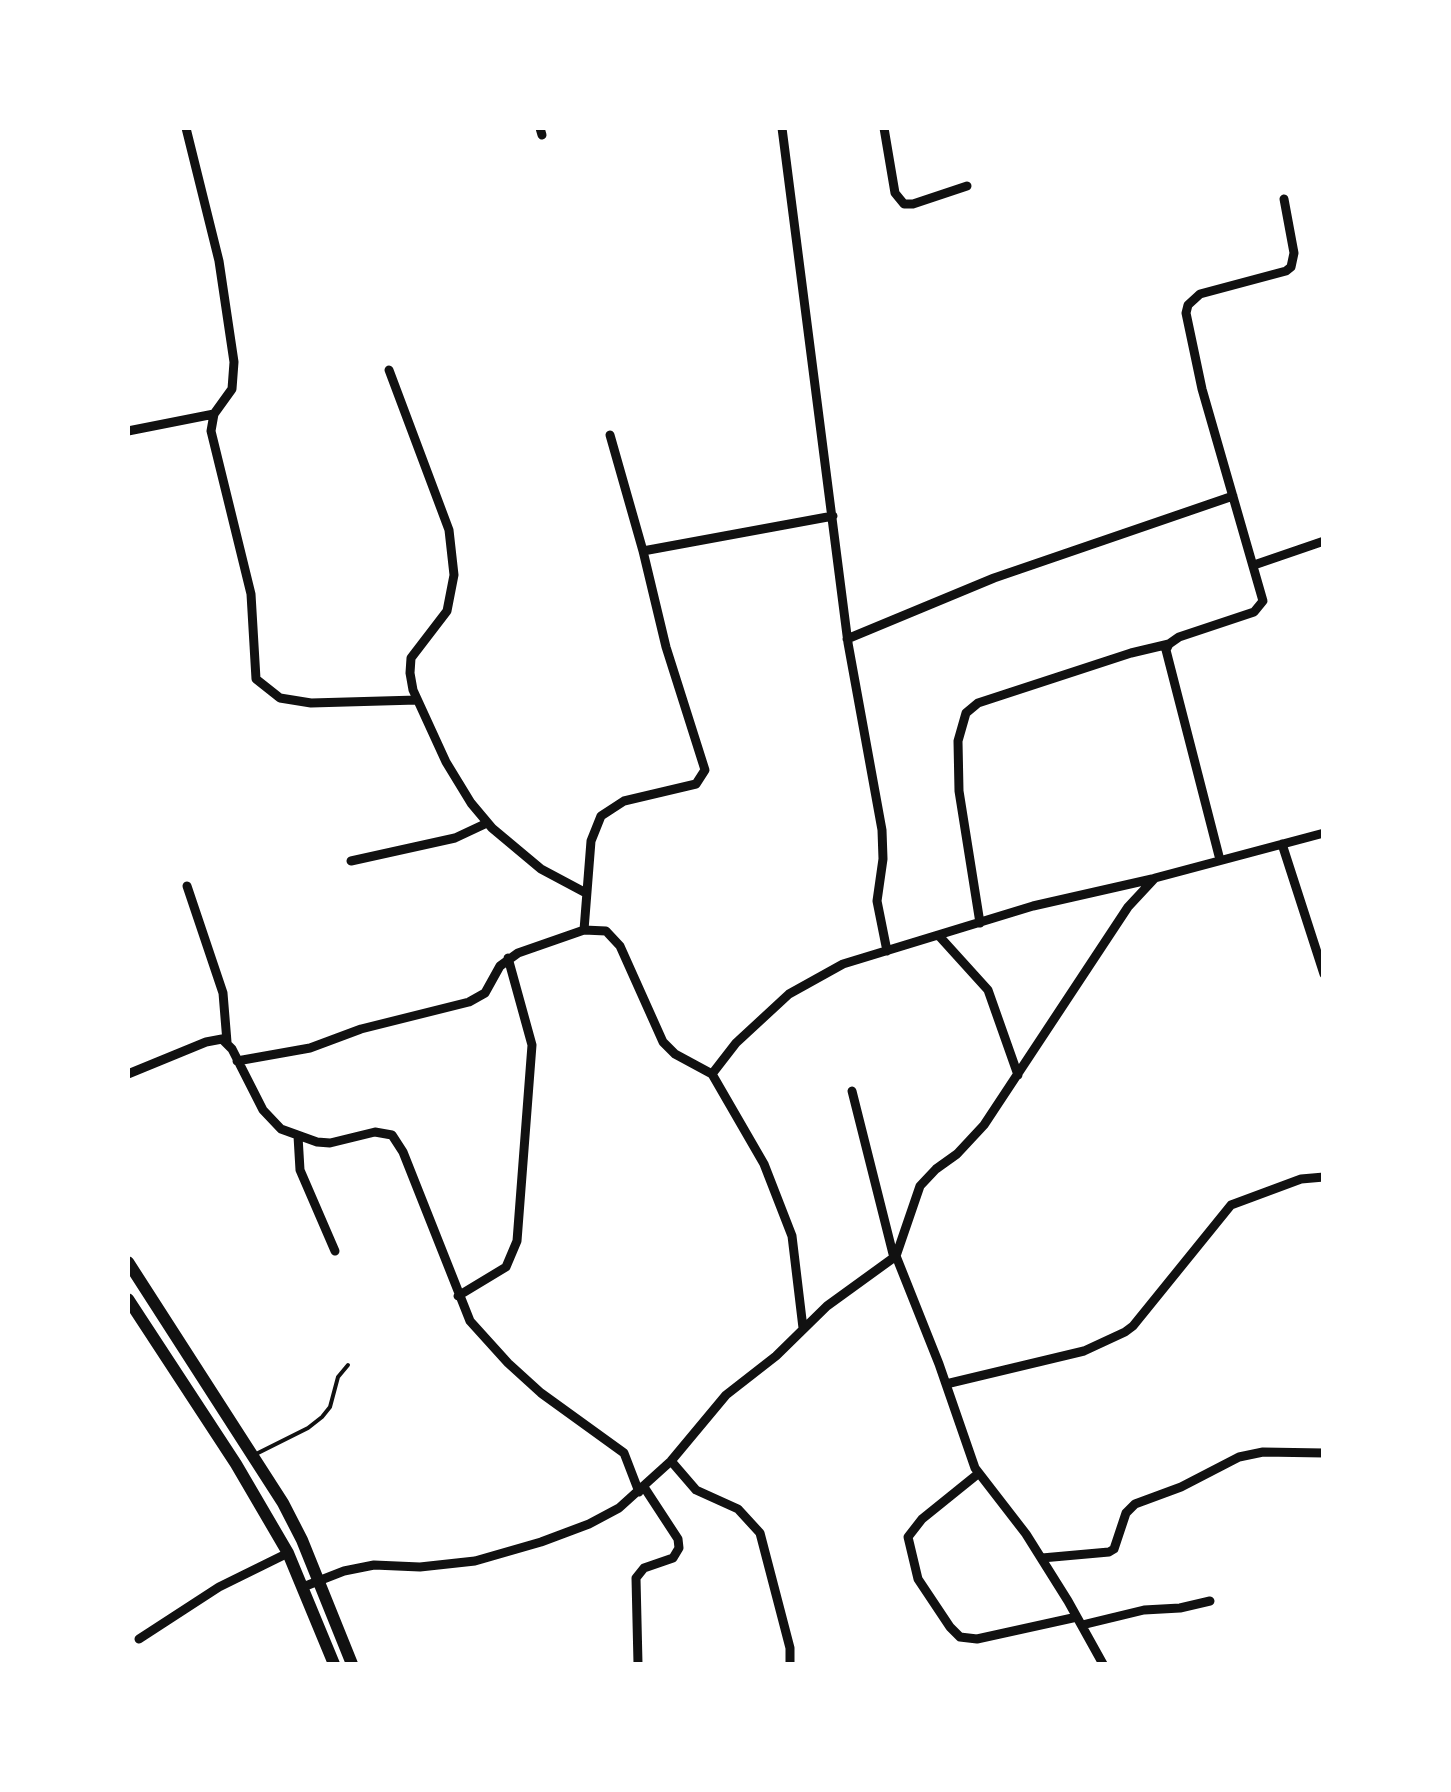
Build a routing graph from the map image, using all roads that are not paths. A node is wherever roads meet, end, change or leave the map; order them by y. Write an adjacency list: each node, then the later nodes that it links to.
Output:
1 (186, 128): 7 (street)
2 (782, 128): 11 (street)
3 (884, 128): 4 (street)
4 (968, 186)
5 (1284, 199): 10 (street)
6 (389, 370): 17 (street)
7 (214, 414): 8 (street); 17 (street)
8 (128, 430)
9 (610, 435): 13 (street)
10 (1234, 496): 14 (street); 15 (street)
11 (833, 516): 13 (street); 15 (street)
12 (1324, 540): 14 (street)
13 (643, 551): 25 (street)
14 (1254, 565): 16 (street)
15 (847, 639): 29 (street)
16 (1168, 644): 21 (street); 26 (street)
17 (417, 700): 18 (street)
18 (487, 822): 22 (street); 25 (street)
19 (1324, 834): 20 (street)
20 (1282, 844): 21 (street); 31 (street)
21 (1220, 860): 23 (street)
22 (352, 861)
23 (1155, 878): 26 (street); 36 (street)
24 (187, 886): 32 (street)
25 (586, 893): 27 (street)
26 (980, 923): 28 (street)
27 (584, 930): 30 (street); 35 (street)
28 (940, 937): 29 (street); 36 (street)
29 (887, 951): 35 (street)
30 (508, 958): 33 (street); 43 (street)
31 (1324, 974)
32 (227, 1042): 33 (street); 34 (street)
33 (238, 1061): 38 (street)
34 (128, 1074)
35 (712, 1074): 45 (street)
36 (1018, 1075): 41 (street)
37 (852, 1091): 41 (street)
38 (298, 1136): 40 (street); 43 (street)
39 (1324, 1177): 47 (street)
40 (335, 1251)
41 (895, 1257): 45 (street); 47 (street)
42 (128, 1262): 49 (main road)
43 (458, 1296): 52 (street)
44 (128, 1299): 53 (main road)
45 (804, 1328): 50 (street)
46 (348, 1365): 49 (lane)
47 (946, 1384): 51 (street)
48 (1324, 1452): 54 (street)
49 (254, 1456): 55 (main road)
50 (670, 1461): 52 (street); 63 (street)
51 (979, 1473): 54 (street); 58 (street)
52 (642, 1490): 55 (street); 62 (street)
53 (288, 1553): 56 (main road); 59 (street)
54 (1042, 1558): 58 (street)
55 (319, 1581): 56 (street); 61 (main road)
56 (303, 1587): 60 (main road)
57 (1210, 1601): 58 (street)
58 (1080, 1621): 64 (street)
59 (140, 1639)
60 (334, 1664)
61 (352, 1664)
62 (638, 1664)
63 (790, 1664)
64 (1103, 1664)

